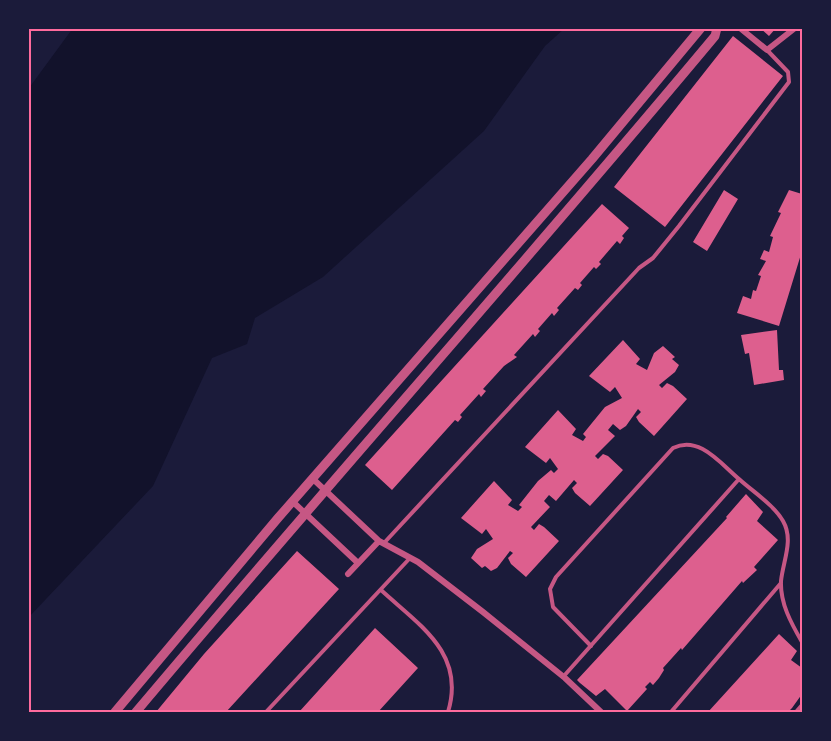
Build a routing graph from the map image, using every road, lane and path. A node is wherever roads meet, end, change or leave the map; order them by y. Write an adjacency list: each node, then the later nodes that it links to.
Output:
1 (701, 28): 6 (street)
2 (717, 28): 8 (street)
3 (740, 28): 5 (street)
4 (795, 28): 5 (street)
5 (767, 50): 11 (lane)
6 (312, 478): 8 (street); 9 (street)
7 (739, 479): 15 (lane); 18 (lane); 18 (lane)
8 (324, 489): 10 (street); 11 (street)
9 (292, 501): 10 (street); 21 (street)
10 (304, 512): 13 (street); 22 (street)
11 (381, 542): 12 (street); 13 (street)
12 (410, 558): 16 (lane); 19 (street)
13 (358, 563): 14 (street)
14 (348, 574)
15 (781, 582): 17 (lane); 26 (lane)
16 (381, 590): 23 (lane); 24 (lane)
17 (802, 642)
18 (591, 646): 19 (lane)
19 (563, 677): 25 (street)
20 (802, 705): 27 (lane)
21 (116, 712)
22 (136, 712)
23 (266, 712)
24 (448, 712)
25 (601, 712)
26 (671, 712)
27 (796, 712)

